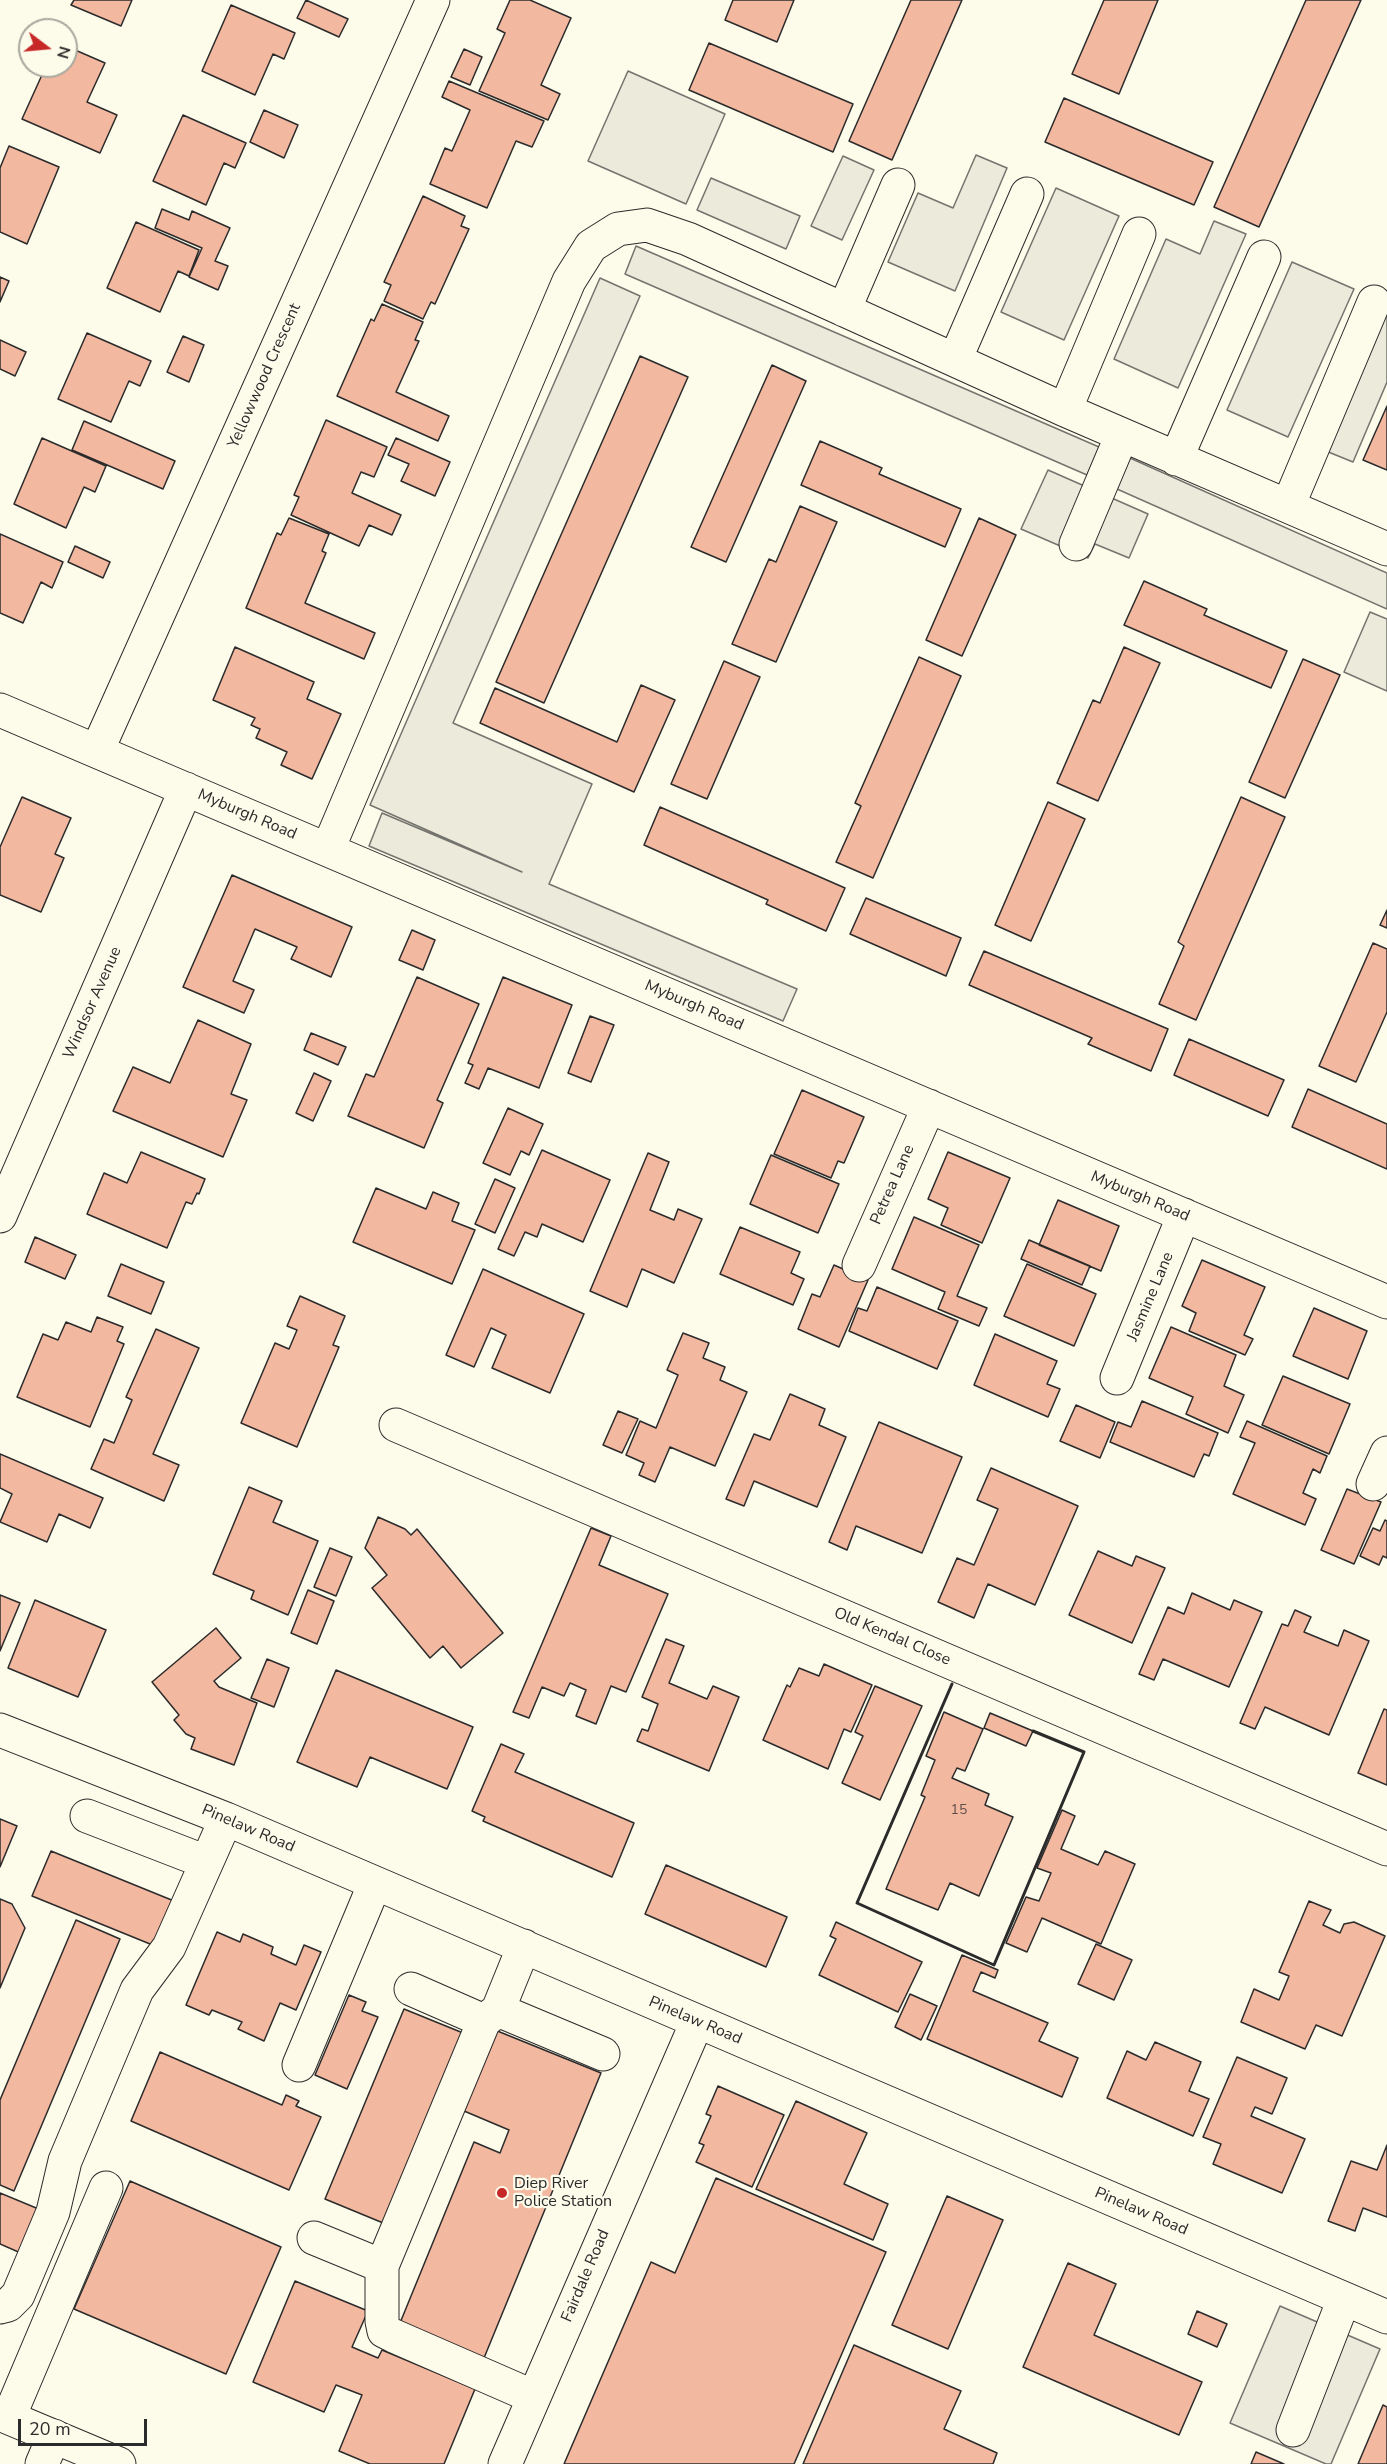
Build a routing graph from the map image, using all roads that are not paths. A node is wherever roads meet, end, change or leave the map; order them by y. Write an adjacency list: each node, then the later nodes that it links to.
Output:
1 (433, 0): 16 (street, Yellowwood Crescent)
2 (898, 184): 7 (street)
3 (1027, 194): 8 (street)
4 (1139, 234): 9 (street)
5 (1264, 257): 11 (street)
6 (1374, 302): 12 (street)
7 (844, 310): 8 (street); 18 (street)
8 (954, 360): 9 (street)
9 (1065, 410): 10 (street)
10 (1122, 435): 11 (street); 13 (street)
11 (1176, 459): 12 (street)
12 (1288, 506): 14 (street)
13 (1076, 544)
14 (1387, 549)
15 (0, 710): 16 (street, Myburgh Road)
16 (97, 751): 17 (street, Myburgh Road)
17 (186, 789): 18 (street, Myburgh Road); 21 (street, Windsor Avenue)
18 (328, 849): 19 (street, Myburgh Road)
19 (929, 1106): 20 (street, Myburgh Road); 22 (street, Petrea Lane)
20 (1184, 1215): 23 (street, Myburgh Road); 24 (street, Jasmine Lane)
21 (0, 1216)
22 (858, 1265)
23 (1387, 1302)
24 (1117, 1378)
25 (396, 1425): 31 (street, Old Kendal Close)
26 (1387, 1453): 27 (street)
27 (1373, 1484)
28 (0, 1730): 30 (street, Pinelaw Road)
29 (87, 1816): 32 (street)
30 (225, 1819): 32 (street); 33 (street, Pinelaw Road)
31 (1387, 1849)
32 (206, 1862): 44 (street)
33 (375, 1882): 34 (street, Pinelaw Road); 39 (street)
34 (524, 1946): 36 (street); 37 (street, Pinelaw Road)
35 (411, 1989): 36 (street)
36 (491, 2016): 38 (street); 42 (street)
37 (696, 2022): 43 (street, Pinelaw Road); 46 (street, Fairdale Road)
38 (603, 2054)
39 (299, 2065)
40 (106, 2188): 47 (street)
41 (314, 2238): 42 (street)
42 (382, 2266): 46 (street)
43 (1344, 2299): 45 (street, Pinelaw Road); 48 (street)
44 (0, 2307)
45 (1387, 2317)
46 (534, 2397): 51 (street, Fairdale Road)
47 (4, 2415): 49 (street)
48 (1293, 2430)
49 (48, 2450): 50 (street)
50 (119, 2464)
51 (505, 2464)

